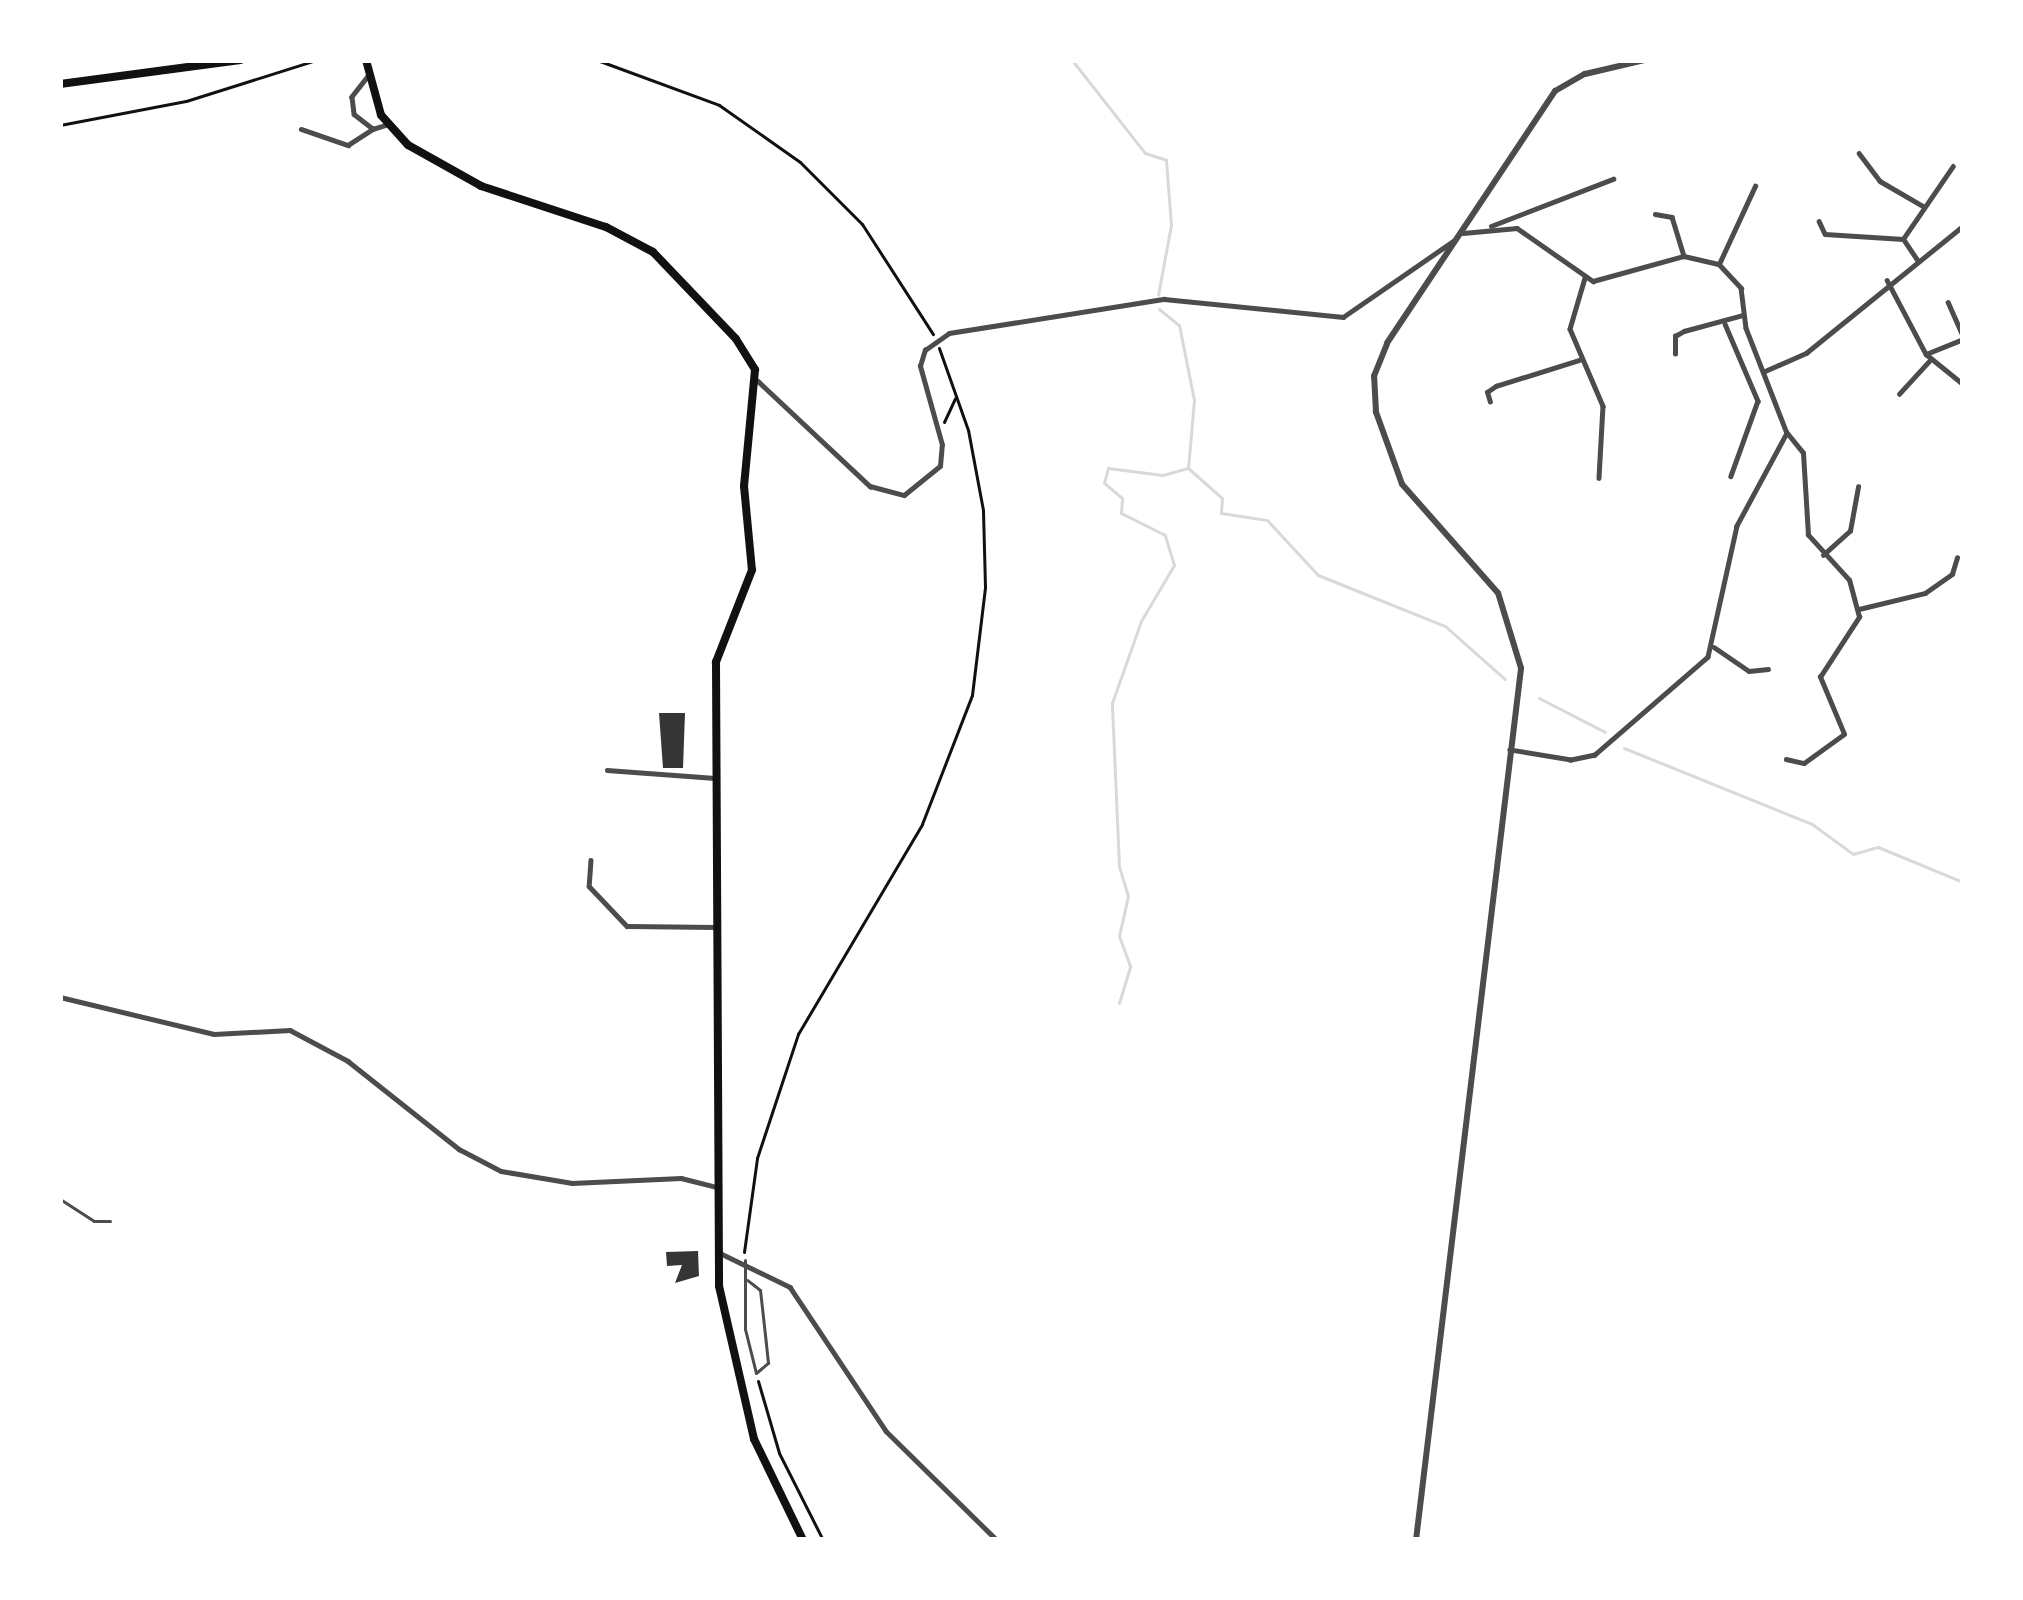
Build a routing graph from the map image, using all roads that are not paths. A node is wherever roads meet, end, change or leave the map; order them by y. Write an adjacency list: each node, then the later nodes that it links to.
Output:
1 (241, 60): 5 (main road)
2 (366, 60): 4 (main road)
3 (1645, 60): 18 (street)
4 (369, 75): 6 (main road); 8 (street)
5 (60, 84)
6 (386, 124): 8 (street); 34 (main road)
7 (301, 129): 8 (street)
8 (373, 129)
9 (1859, 153): 13 (street)
10 (1953, 166): 13 (street)
11 (1613, 178): 17 (street)
12 (1755, 186): 23 (street)
13 (1923, 206): 19 (street)
14 (1655, 214): 21 (street)
15 (1820, 221): 19 (street)
16 (1963, 226): 22 (street)
17 (1486, 229): 18 (street); 24 (street)
18 (1459, 233): 20 (street)
19 (1903, 239): 22 (street)
20 (1453, 241): 34 (street); 47 (street)
21 (1684, 256): 23 (street); 24 (street)
22 (1916, 260): 25 (street)
23 (1719, 264): 27 (street)
24 (1586, 278): 32 (street)
25 (1887, 280): 31 (street); 33 (street)
26 (1948, 302): 29 (street)
27 (1743, 315): 28 (street); 33 (street)
28 (1725, 324): 30 (street); 39 (street)
29 (1963, 338): 31 (street)
30 (1675, 354)
31 (1928, 357): 35 (street); 36 (street)
32 (1579, 360): 37 (street); 40 (street)
33 (1765, 371): 38 (street)
34 (758, 381): 50 (main road)
35 (1963, 384)
36 (1899, 394)
37 (1490, 402)
38 (1787, 434): 42 (street); 45 (street)
39 (1730, 476)
40 (1599, 478)
41 (1858, 487): 42 (street)
42 (1822, 555): 44 (street)
43 (1958, 558): 44 (street)
44 (1859, 609): 48 (street)
45 (1714, 647): 46 (street); 47 (street)
46 (1768, 670)
47 (1510, 750): 62 (street)
48 (1786, 760)
49 (607, 770): 50 (street)
50 (716, 778): 52 (main road)
51 (591, 860): 52 (street)
52 (716, 927): 54 (main road)
53 (60, 998): 54 (street)
54 (718, 1186): 57 (main road)
55 (60, 1199): 56 (lane)
56 (110, 1221)
57 (719, 1253): 58 (street); 60 (main road)
58 (745, 1260): 59 (lane); 61 (street)
59 (747, 1280): 59 (lane)
60 (803, 1540)
61 (998, 1540)
62 (1416, 1540)

